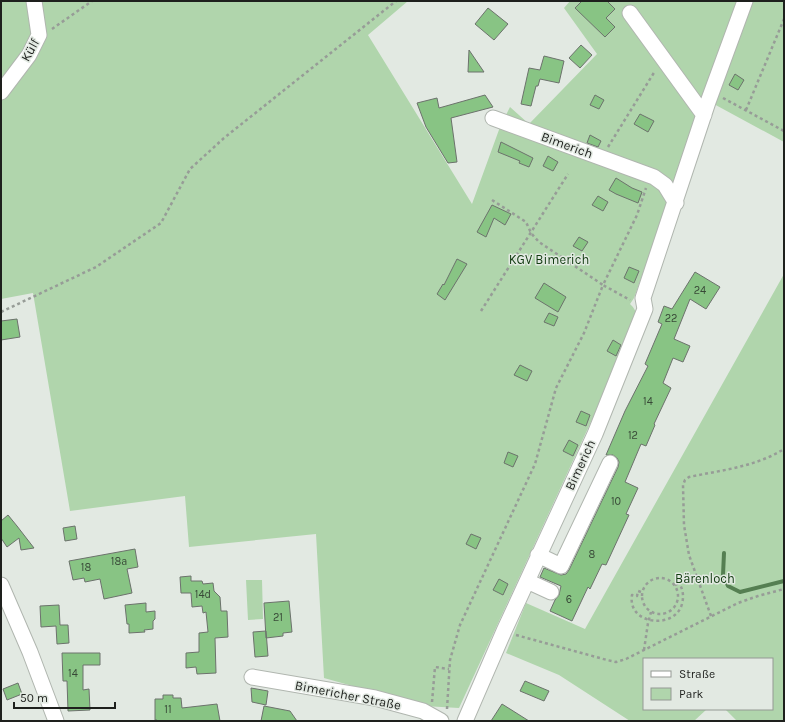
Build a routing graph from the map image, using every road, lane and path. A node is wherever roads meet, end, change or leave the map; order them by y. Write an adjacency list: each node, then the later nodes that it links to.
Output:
1 (34, 1): 7 (street, Külf)
2 (92, 1): 7 (path)
3 (396, 1): 24 (path)
4 (745, 1): 10 (street, Bimerich)
5 (630, 13): 8 (street)
6 (784, 19): 11 (path)
7 (39, 35): 9 (street, Külf)
8 (664, 58): 12 (street); 15 (path)
9 (1, 92)
10 (712, 92): 11 (path); 12 (street, Bimerich)
11 (746, 110): 14 (path)
12 (704, 115): 19 (street, Bimerich)
13 (493, 118): 15 (street, Bimerich)
14 (784, 131)
15 (601, 157): 17 (street, Bimerich)
16 (568, 174): 20 (path)
17 (650, 175): 19 (street, Bimerich); 21 (path)
18 (492, 200): 20 (path)
19 (676, 203): 27 (street, Bimerich)
20 (531, 233): 21 (path); 23 (path)
21 (603, 285): 22 (path); 41 (path)
22 (632, 301)
23 (480, 311)
24 (1, 312)
25 (784, 450): 28 (path)
26 (610, 463): 27 (street)
27 (538, 555): 29 (street, Bimerich)
28 (696, 575): 30 (path); 37 (path)
29 (527, 581): 34 (street); 39 (street, Bimerich)
30 (679, 583): 32 (path); 38 (path)
31 (1, 585): 47 (street)
32 (675, 585): 35 (path); 36 (path)
33 (784, 589): 37 (path)
34 (551, 592)
35 (641, 592): 36 (path); 38 (path)
36 (651, 612): 38 (path)
37 (711, 616): 40 (path)
38 (649, 620): 40 (path)
39 (504, 631): 40 (path); 48 (street, Bimerich)
40 (644, 650)
41 (449, 669): 43 (path); 45 (path)
42 (252, 677): 46 (street, Bimericher Straße)
43 (432, 703)
44 (440, 704): 45 (path)
45 (447, 704): 46 (path)
46 (444, 717)
47 (56, 721)
48 (465, 721)

